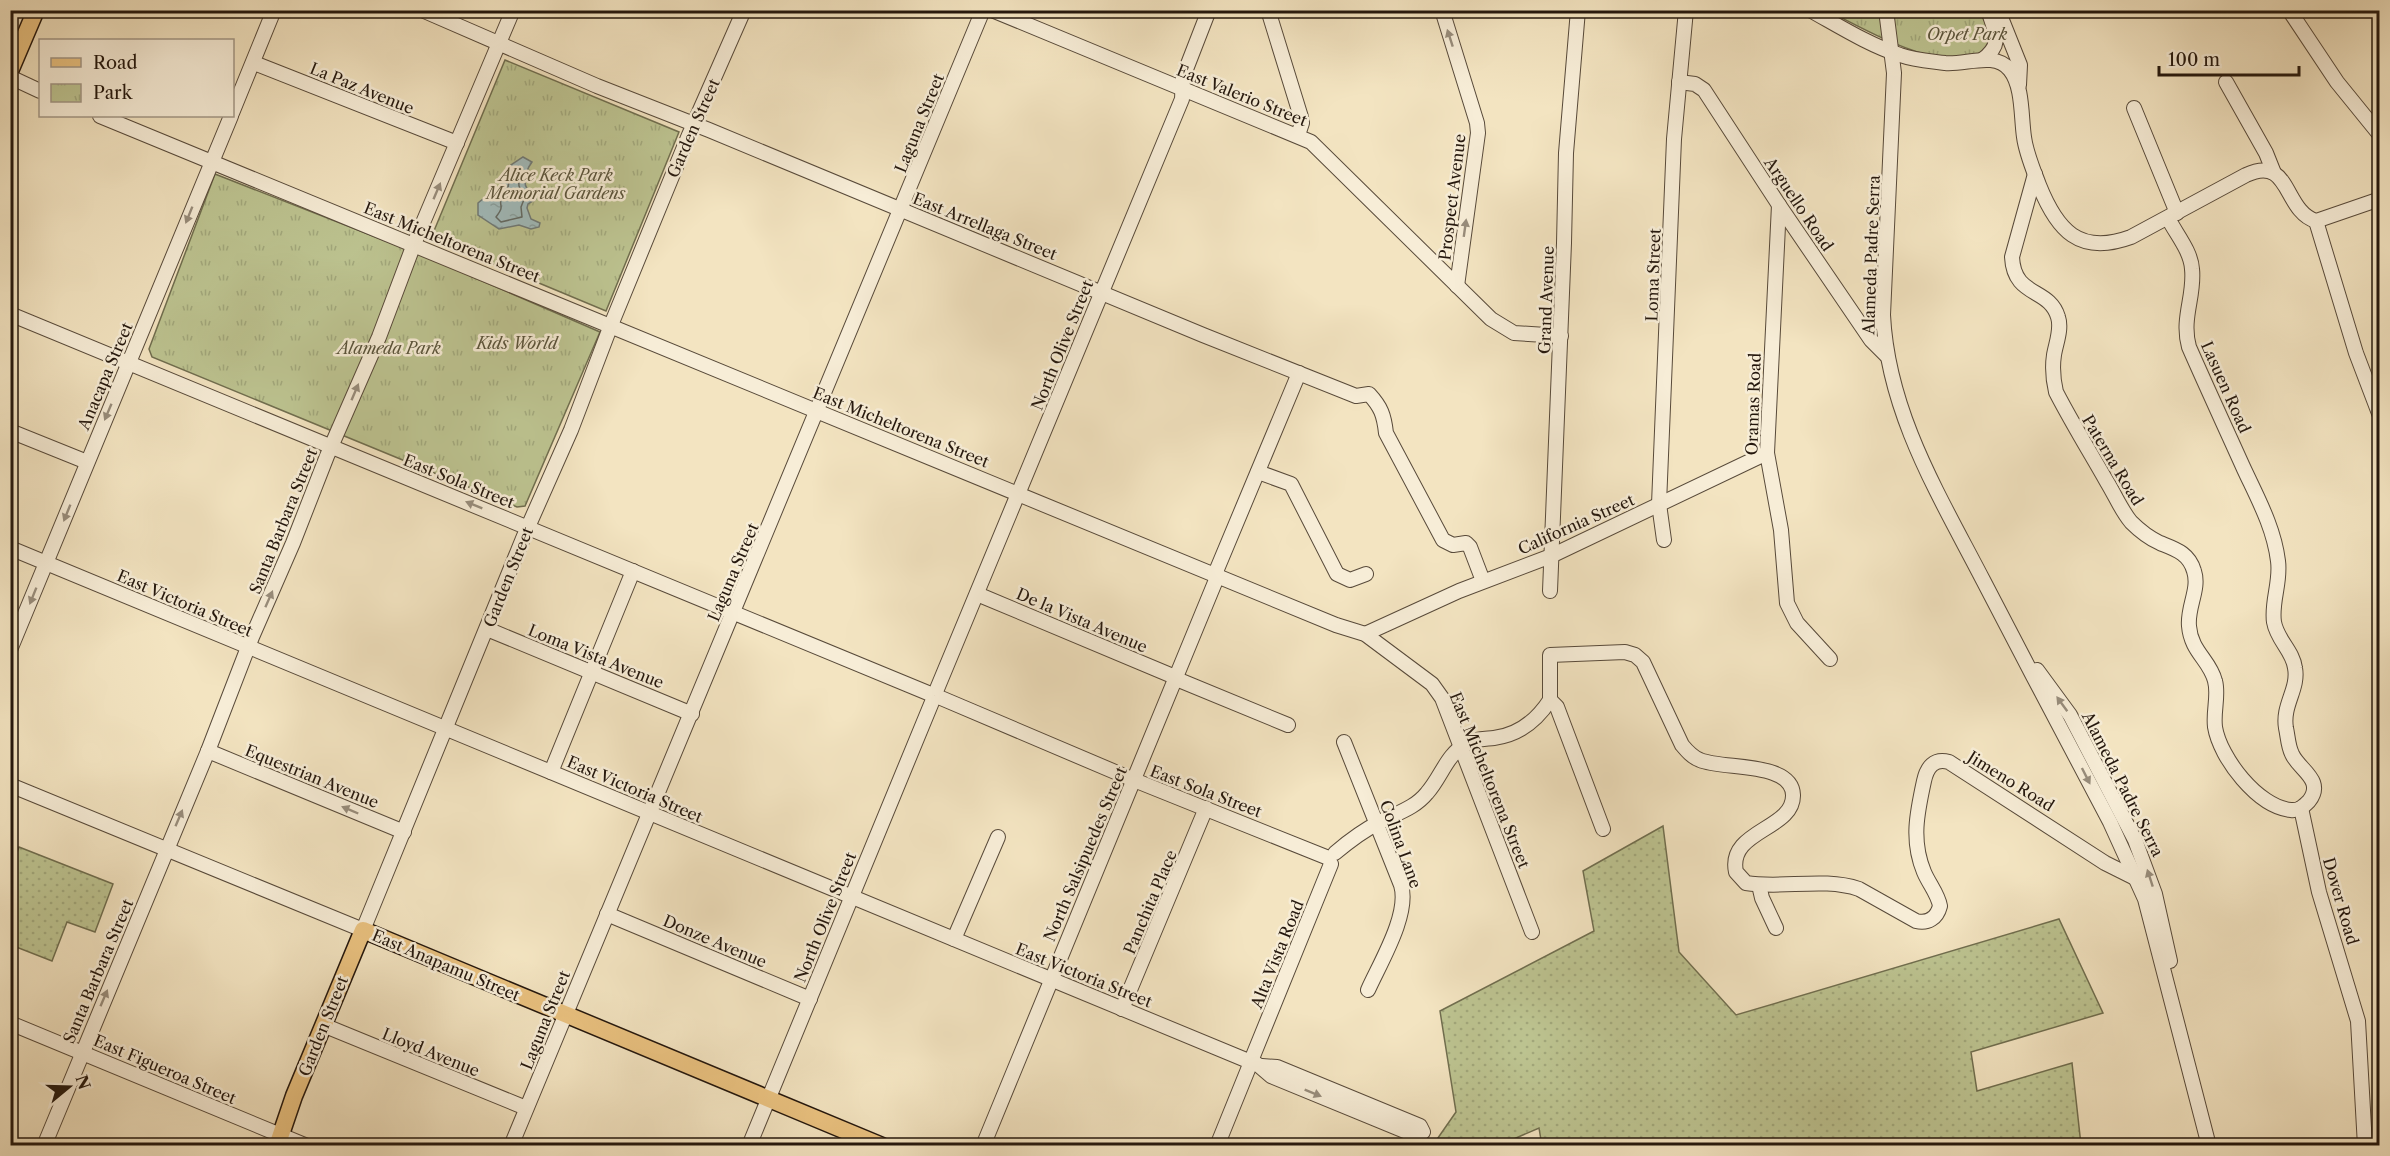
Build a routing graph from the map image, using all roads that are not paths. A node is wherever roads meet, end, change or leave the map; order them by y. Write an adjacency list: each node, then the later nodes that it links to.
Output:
1 (36, 10): 22 (main road)
2 (274, 10): 21 (street, Anacapa Street)
3 (422, 10): 18 (street, East Arrellaga Street)
4 (513, 10): 18 (street, Santa Barbara Street)
5 (744, 10): 33 (street, Garden Street)
6 (983, 10): 42 (street, Laguna Street)
7 (992, 10): 26 (street, East Valerio Street)
8 (1209, 10): 26 (street, North Olive Street)
9 (1268, 10): 34 (street)
10 (1442, 10): 46 (street, Prospect Avenue, one-way to 10)
11 (1578, 10): 50 (street, Grand Avenue)
12 (1686, 10): 24 (street, Loma Street)
13 (1810, 10): 19 (street)
14 (1886, 10): 19 (street, Alameda Padre Serra)
15 (1988, 10): 20 (street)
16 (1998, 10): 27 (street)
17 (2289, 10): 35 (street)
18 (498, 44): 33 (street, East Arrellaga Street); 36 (street, Santa Barbara Street)
19 (1891, 51): 20 (street); 51 (street, Alameda Padre Serra)
20 (1982, 60): 27 (street)
21 (254, 63): 30 (street, Anacapa Street); 36 (street, La Paz Avenue)
22 (10, 71)
23 (10, 77): 28 (street)
24 (1679, 82): 41 (street, Arguello Road); 62 (street, Loma Street)
25 (2226, 82): 38 (street)
26 (1183, 88): 34 (street, East Valerio Street); 47 (street, North Olive Street)
27 (2018, 90): 39 (street)
28 (39, 91)
29 (2134, 108): 43 (street)
30 (234, 109)
31 (102, 117): 37 (street, East Micheltorena Street)
32 (231, 117): 37 (street, Anacapa Street)
33 (695, 124): 42 (street, East Arrellaga Street); 49 (street, Garden Street)
34 (1298, 135): 46 (street, East Valerio Street)
35 (2379, 135)
36 (457, 143): 45 (street, Santa Barbara Street, one-way to 36)
37 (211, 161): 45 (street, East Micheltorena Street); 52 (street, Anacapa Street, one-way to 52)
38 (2274, 173): 43 (street); 44 (street)
39 (2035, 174): 43 (street); 95 (street, Paterna Road)
40 (2379, 199): 44 (street)
41 (1779, 205): 51 (street, Arguello Road); 58 (street, Oramas Road)
42 (901, 209): 47 (street, East Arrellaga Street); 54 (street, Laguna Street)
43 (2173, 216): 95 (street, Lasuen Road)
44 (2316, 221): 55 (street)
45 (414, 244): 49 (street, East Micheltorena Street); 57 (street, Santa Barbara Street, one-way to 45)
46 (1457, 286): 50 (street, East Valerio Street)
47 (1102, 292): 53 (street, East Arrellaga Street); 61 (street, North Olive Street)
48 (10, 314): 52 (street, East Sola Street)
49 (611, 325): 54 (street, East Micheltorena Street); 63 (street, Garden Street)
50 (1561, 336): 66 (street, Grand Avenue)
51 (1886, 355): 79 (street, Alameda Padre Serra)
52 (129, 362): 57 (street, East Sola Street); 59 (street, Anacapa Street, one-way to 59)
53 (1299, 373): 60 (street, North Salsipuedes Street); 71 (street, East Arrellaga Street)
54 (818, 411): 61 (street, East Micheltorena Street); 74 (street, Laguna Street)
55 (2379, 416)
56 (10, 431): 59 (street)
57 (332, 445): 63 (street, East Sola Street, one-way to 57); 77 (street, Santa Barbara Street, one-way to 57)
58 (1767, 453): 62 (street, California Street); 80 (street, Oramas Road)
59 (87, 462): 67 (street, Anacapa Street, one-way to 67)
60 (1258, 472): 69 (street, North Salsipuedes Street); 70 (street)
61 (1019, 494): 69 (street, East Micheltorena Street); 73 (street, North Olive Street)
62 (1659, 504): 64 (street, Loma Street); 66 (street, California Street)
63 (528, 527): 68 (street, East Sola Street); 75 (street, Garden Street)
64 (1664, 540)
65 (10, 548): 67 (street, East Victoria Street)
66 (1551, 556): 71 (street, California Street); 72 (street, Grand Avenue)
67 (46, 563): 77 (street, East Victoria Street); 78 (street, Anacapa Street, one-way to 78)
68 (633, 571): 74 (street, East Sola Street); 81 (street)
69 (1216, 574): 76 (street, East Micheltorena Street); 82 (street, North Salsipuedes Street)
70 (1366, 574)
71 (1483, 581): 76 (street, California Street)
72 (1550, 591)
73 (976, 594): 82 (street, De la Vista Avenue); 83 (street, North Olive Street)
74 (734, 613): 83 (street, East Sola Street); 85 (street, Laguna Street)
75 (487, 629): 81 (street, Loma Vista Avenue); 87 (street, Garden Street)
76 (1365, 634): 89 (street, East Micheltorena Street)
77 (248, 647): 87 (street, East Victoria Street); 90 (street, Santa Barbara Street)
78 (10, 650)
79 (2020, 650): 103 (street, Alameda Padre Serra, one-way to 103); 116 (street, Alameda Padre Serra, one-way to 79)
80 (1830, 659)
81 (591, 672): 85 (street, Loma Vista Avenue); 91 (street)
82 (1175, 677): 86 (street, De la Vista Avenue); 92 (street, North Salsipuedes Street)
83 (934, 695): 92 (street, East Sola Street); 105 (street, North Olive Street)
84 (1550, 700): 89 (street); 98 (street); 104 (street)
85 (692, 714): 96 (street, Laguna Street)
86 (1288, 725)
87 (446, 729): 91 (street, East Victoria Street); 99 (street, Garden Street)
88 (1344, 742): 97 (street, Colina Lane)
89 (1461, 747): 97 (street); 109 (street, East Micheltorena Street)
90 (208, 751): 99 (street, Equestrian Avenue, one-way to 90); 101 (street, Santa Barbara Street, one-way to 90)
91 (551, 772): 96 (street, East Victoria Street)
92 (1134, 780): 94 (street, East Sola Street); 111 (street, North Salsipuedes Street)
93 (10, 784): 101 (street, East Anapamu Street)
94 (1206, 807): 102 (street, East Sola Street); 114 (street, Panchita Place)
95 (2301, 808): 132 (street, Dover Road)
96 (650, 814): 105 (street, East Victoria Street); 106 (street, Laguna Street)
97 (1378, 823): 102 (street); 112 (street, Colina Lane)
98 (1603, 829)
99 (404, 832): 108 (street, Garden Street)
100 (998, 837): 110 (street)
101 (166, 849): 108 (street, East Anapamu Street); 119 (street, Santa Barbara Street, one-way to 101)
102 (1331, 858): 120 (street, Alta Vista Road)
103 (2137, 879): 104 (street, Jimeno Road); 116 (street, Alameda Padre Serra)
104 (1759, 885): 107 (street)
105 (851, 896): 110 (street, East Victoria Street); 113 (street, North Olive Street)
106 (607, 914): 113 (street, Donze Avenue); 115 (street, Laguna Street)
107 (1776, 928)
108 (363, 930): 115 (main road, East Anapamu Street); 118 (main road, Garden Street)
109 (1532, 932)
110 (954, 939): 111 (street, East Victoria Street)
111 (1051, 980): 114 (street, East Victoria Street); 129 (street, North Salsipuedes Street)
112 (1368, 990)
113 (810, 999): 121 (street, North Olive Street)
114 (1122, 1009): 120 (street, East Victoria Street)
115 (564, 1014): 121 (main road, East Anapamu Street); 122 (street, Laguna Street)
116 (2177, 1018): 131 (street, Alameda Padre Serra)
117 (10, 1023): 119 (street, East Figueroa Street)
118 (323, 1025): 122 (street, Lloyd Avenue); 123 (main road, Garden Street)
119 (82, 1052): 123 (street, East Figueroa Street); 124 (street, Santa Barbara Street)
120 (1253, 1063): 120 (street, East Victoria Street, one-way to 120); 130 (street, Alta Vista Road)
121 (769, 1098): 127 (street, North Olive Street); 128 (main road, East Anapamu Street)
122 (526, 1108): 126 (street, Laguna Street)
123 (279, 1140): 125 (street, East Figueroa Street)
124 (44, 1146)
125 (307, 1146)
126 (511, 1146)
127 (749, 1146)
128 (882, 1146)
129 (983, 1146)
130 (1217, 1146)
131 (2209, 1146)
132 (2365, 1146)

